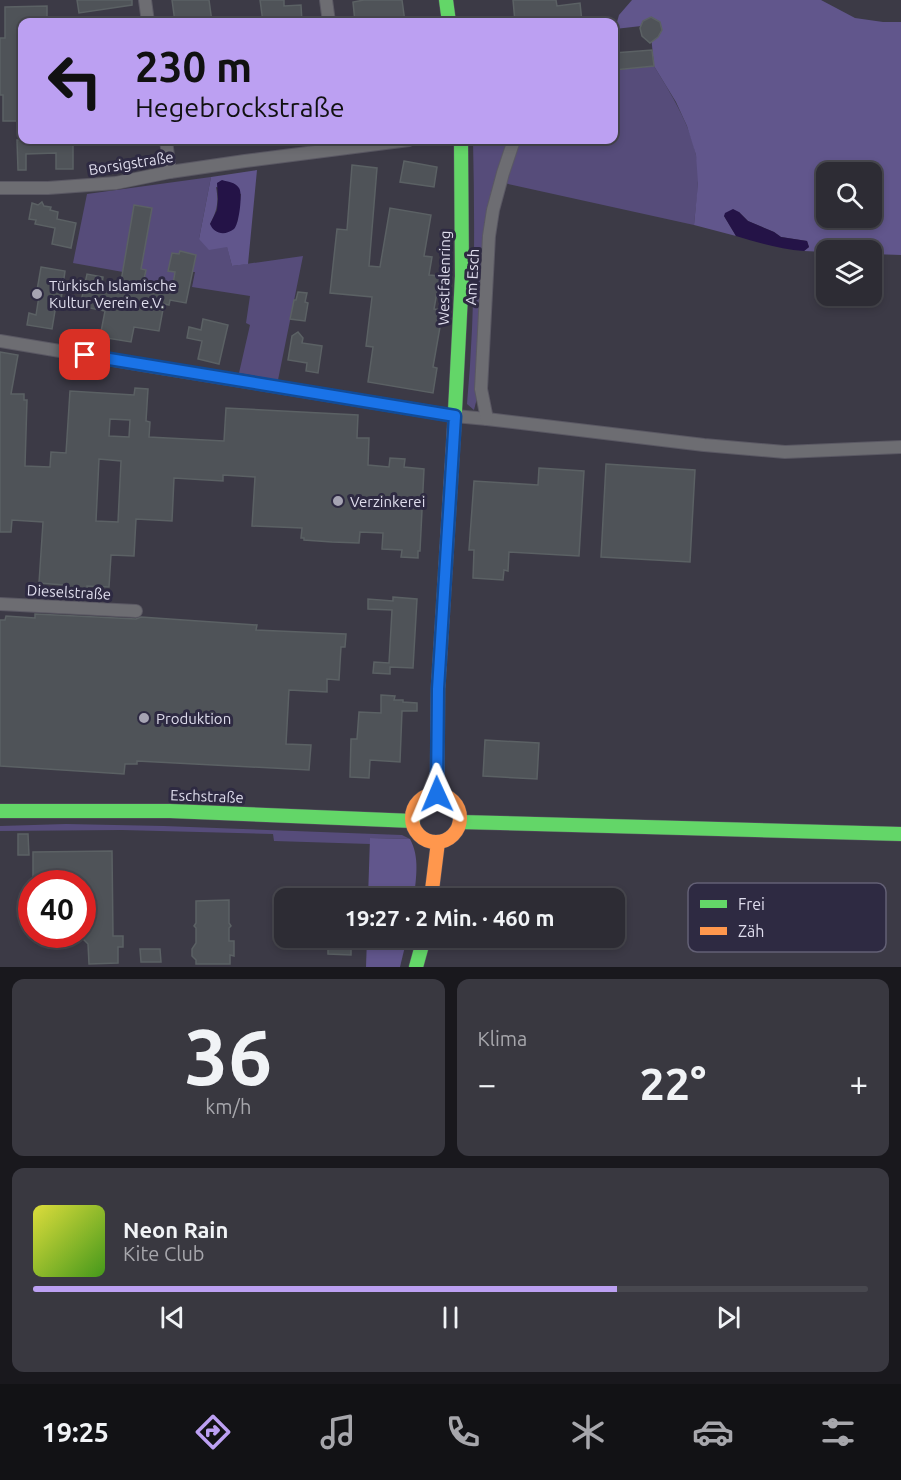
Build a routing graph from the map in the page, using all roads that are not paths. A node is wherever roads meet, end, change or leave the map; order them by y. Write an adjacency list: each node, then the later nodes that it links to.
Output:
1 (145, 0): 4 (street)
2 (326, 0): 5 (street)
3 (446, 0): 6 (main road)
4 (147, 18)
5 (328, 18)
6 (448, 18)
7 (166, 144): 11 (street)
8 (342, 144): 11 (street, Borsigstraße)
9 (460, 144): 14 (main road, Westfalenring)
10 (513, 144): 15 (street, Am Esch)
11 (170, 172): 12 (street, Borsigstraße)
12 (0, 188)
13 (0, 341): 14 (street)
14 (455, 416): 15 (street); 19 (main road, Westfalenring)
15 (487, 418): 16 (street)
16 (901, 447)
17 (0, 604): 18 (street, Dieselstraße)
18 (136, 611)
19 (437, 794): 21 (main road); 22 (main road)
20 (0, 811): 21 (main road, Eschstraße)
21 (412, 821): 24 (main road)
22 (460, 822): 23 (main road); 24 (main road)
23 (901, 834)
24 (438, 842): 25 (main road)
25 (432, 888)
26 (421, 948): 27 (main road)
27 (416, 967)

